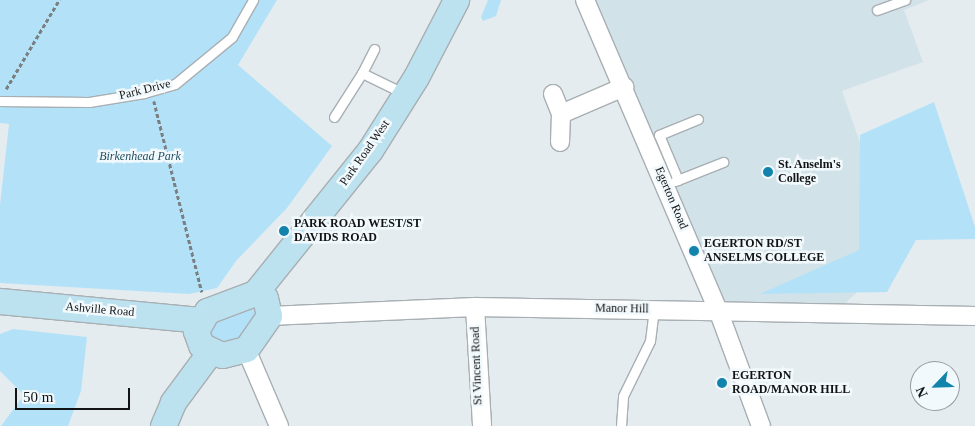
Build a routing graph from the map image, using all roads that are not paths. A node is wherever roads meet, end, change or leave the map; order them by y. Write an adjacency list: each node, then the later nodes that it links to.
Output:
1 (252, 0): 11 (lane, Park Drive)
2 (456, 0): 9 (street, Park Road West)
3 (585, 0): 8 (street, Egerton Road)
4 (905, 0): 5 (lane)
5 (877, 10)
6 (374, 49): 7 (lane)
7 (362, 73): 9 (lane); 13 (lane)
8 (624, 87): 12 (street); 17 (street, Egerton Road)
9 (405, 94): 18 (street, Park Road West)
10 (553, 94): 12 (street)
11 (0, 101)
12 (561, 114): 15 (street)
13 (334, 116)
14 (698, 119): 17 (lane)
15 (560, 142)
16 (723, 162): 17 (lane)
17 (672, 182): 22 (street, Egerton Road)
18 (254, 293): 23 (street); 24 (street)
19 (0, 301): 23 (street, Ashville Road)
20 (475, 307): 21 (street, Manor Hill); 24 (street, Manor Hill); 30 (street, St Vincent Road)
21 (654, 309): 22 (street, Manor Hill); 31 (lane)
22 (718, 310): 25 (street, Manor Hill); 32 (street, Egerton Road)
23 (203, 315): 27 (street)
24 (269, 316): 26 (street)
25 (975, 316)
26 (246, 349): 27 (street); 29 (street)
27 (210, 352): 28 (street)
28 (163, 426)
29 (279, 426)
30 (482, 426)
31 (621, 426)
32 (760, 426)

